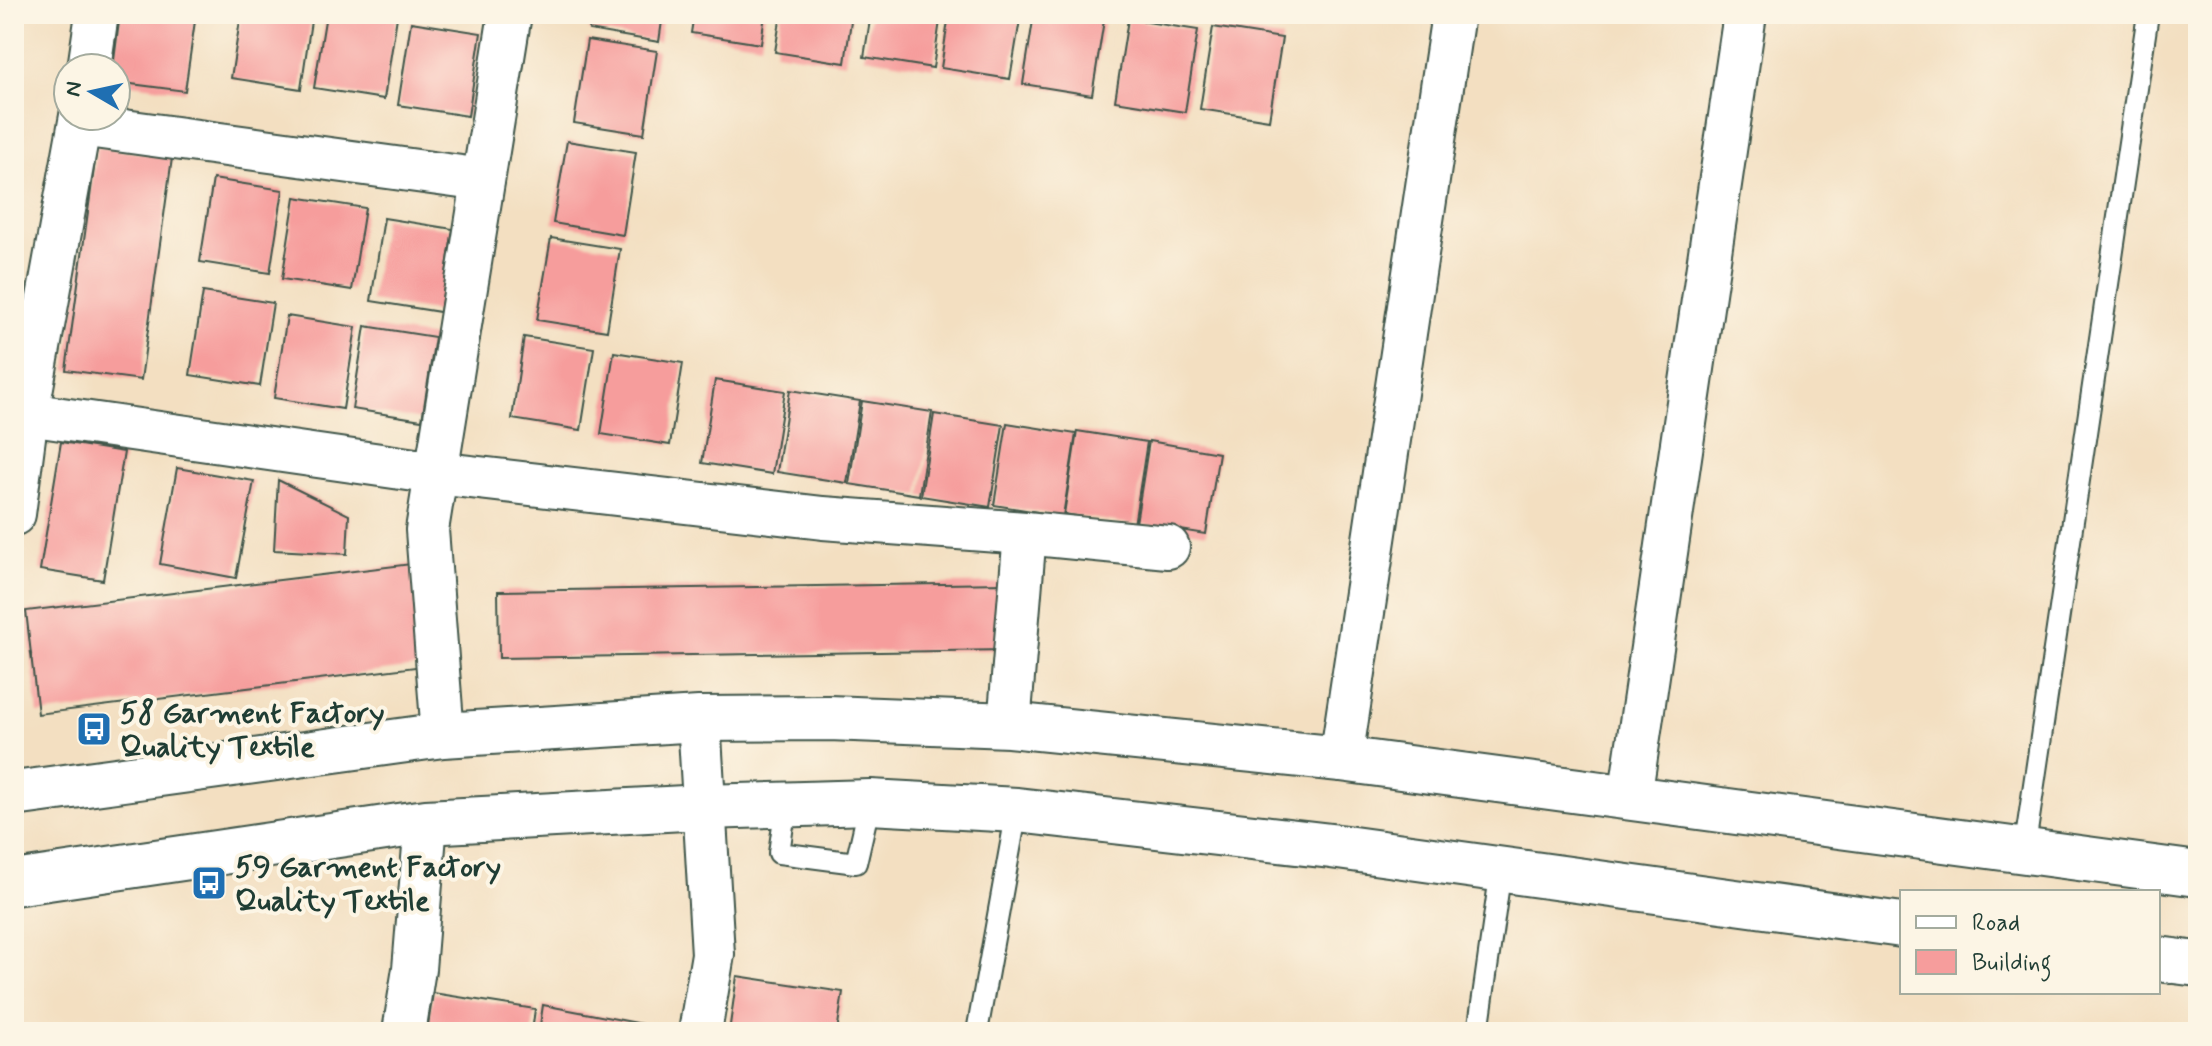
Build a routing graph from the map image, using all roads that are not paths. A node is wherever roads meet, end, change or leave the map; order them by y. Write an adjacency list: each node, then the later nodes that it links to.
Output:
1 (97, 14): 6 (street)
2 (510, 14): 9 (street)
3 (1453, 14): 18 (street)
4 (1745, 14): 20 (street)
5 (2148, 14): 26 (lane)
6 (91, 52)
7 (132, 129): 9 (street)
8 (78, 132): 10 (street)
9 (483, 180): 11 (street)
10 (27, 414): 11 (street); 12 (street)
11 (436, 473): 13 (street); 17 (street)
12 (14, 514)
13 (1025, 533): 14 (street); 16 (street)
14 (1168, 547)
15 (699, 719): 16 (main road); 17 (main road); 23 (street)
16 (1009, 725): 18 (main road)
17 (443, 735): 19 (main road)
18 (1341, 759): 20 (main road)
19 (14, 794)
20 (1630, 798): 26 (main road)
21 (870, 802): 22 (main road); 22 (lane); 24 (main road)
22 (786, 804): 23 (main road)
23 (703, 807): 25 (main road); 34 (street)
24 (1017, 810): 27 (main road); 35 (lane)
25 (426, 822): 29 (main road); 33 (street)
26 (2024, 852): 28 (main road)
27 (1501, 869): 30 (main road); 36 (lane)
28 (2198, 874)
29 (14, 883)
30 (1900, 925)
31 (2160, 959): 32 (main road)
32 (2198, 964)
33 (404, 1032)
34 (700, 1032)
35 (977, 1032)
36 (1478, 1032)

